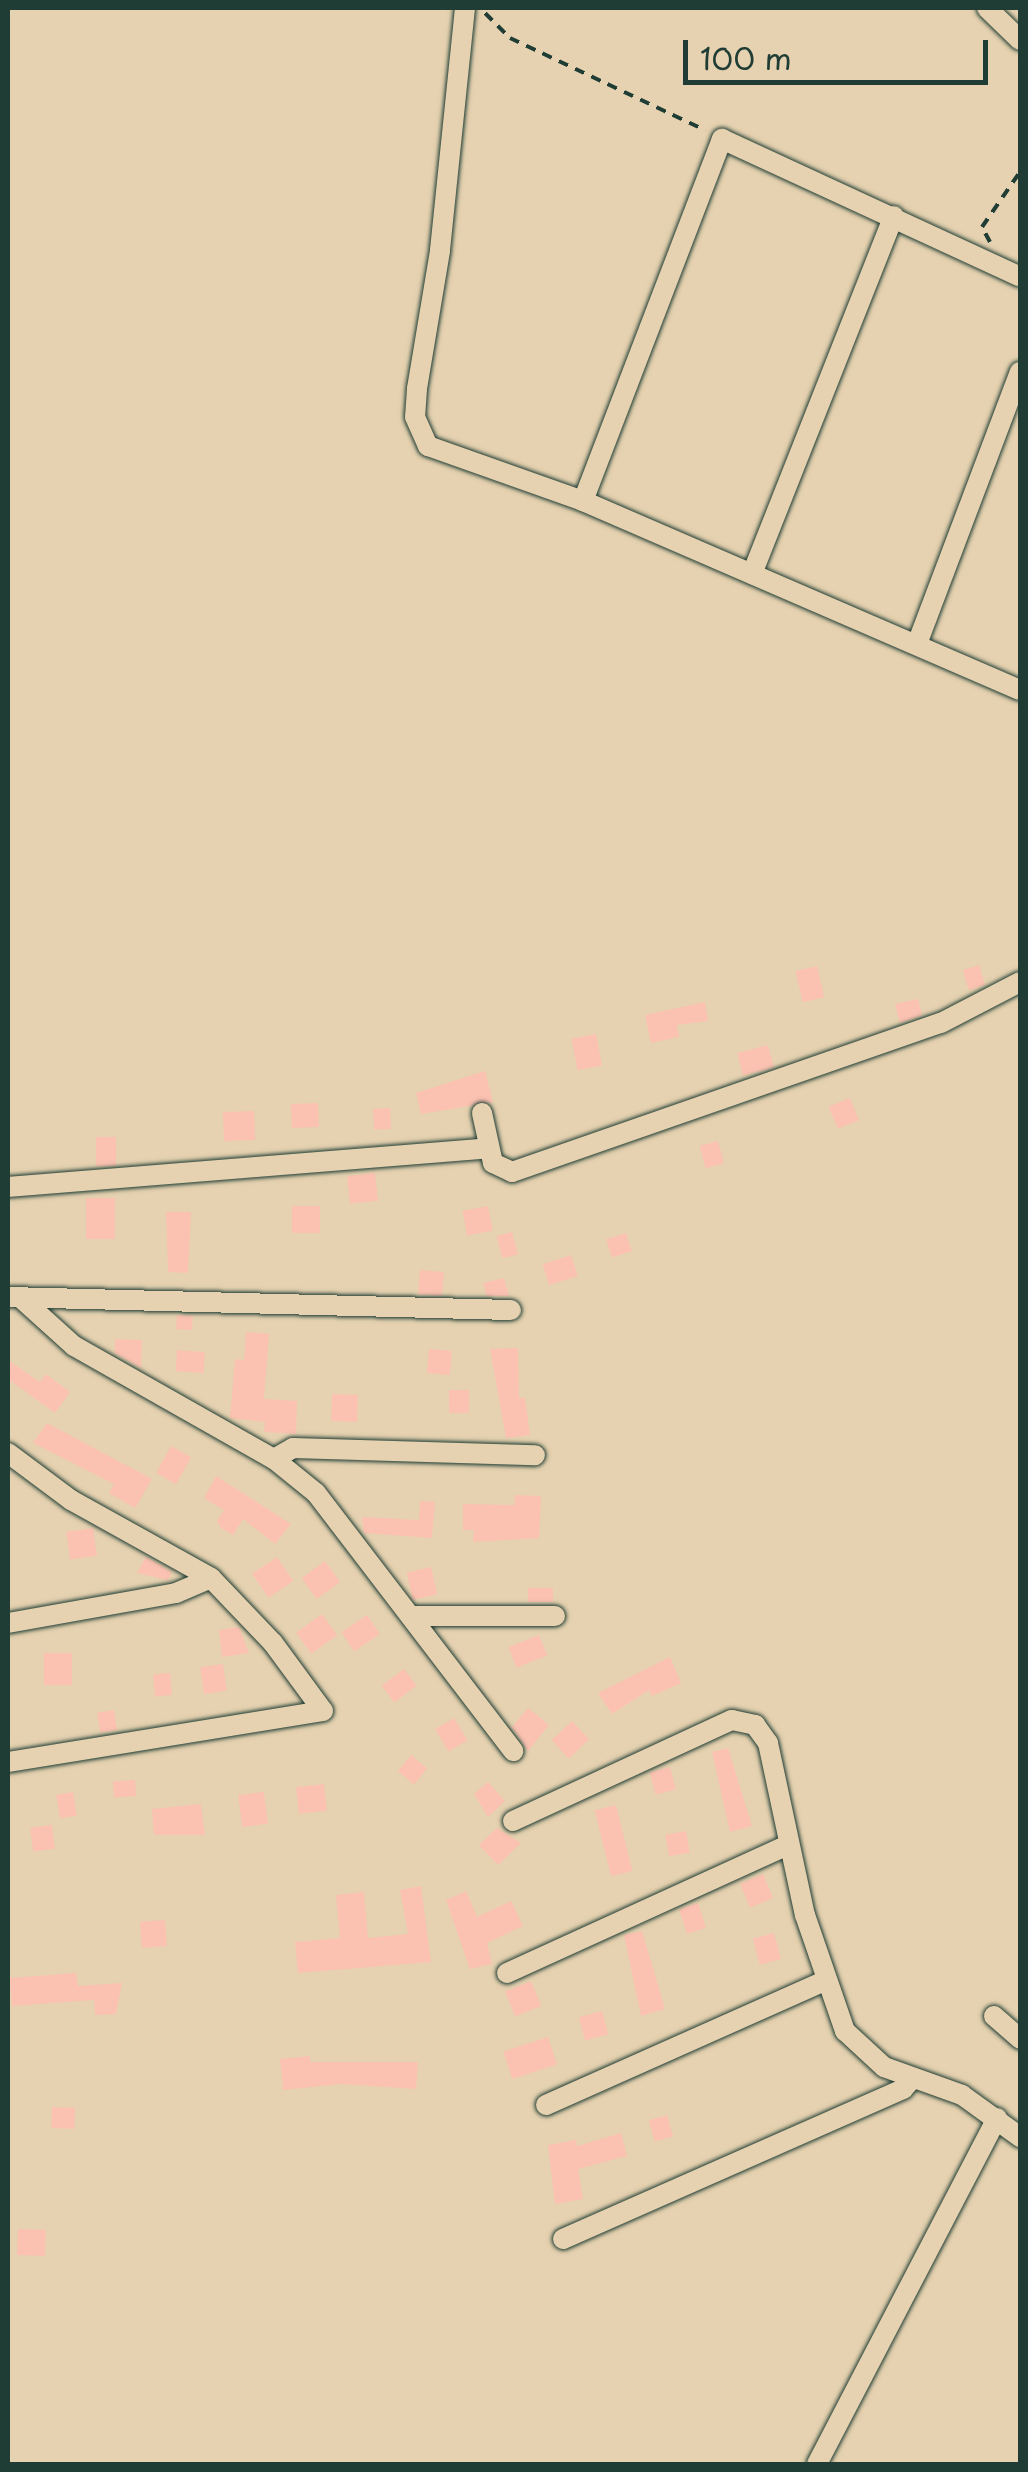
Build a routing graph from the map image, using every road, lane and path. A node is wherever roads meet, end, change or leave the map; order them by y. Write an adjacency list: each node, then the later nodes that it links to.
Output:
1 (466, 8): 11 (street)
2 (480, 8): 5 (path)
3 (987, 8): 4 (street)
4 (1020, 40)
5 (722, 138): 7 (street); 11 (street)
6 (1020, 172): 8 (path)
7 (894, 216): 9 (street); 12 (street)
8 (982, 227)
9 (1020, 276)
10 (1020, 372): 13 (street)
11 (582, 501): 12 (street)
12 (752, 574): 13 (street)
13 (917, 644): 14 (street)
14 (1020, 690)
15 (1020, 982): 17 (street)
16 (482, 1113): 17 (street)
17 (488, 1148): 18 (street)
18 (8, 1187)
19 (15, 1298): 20 (street); 23 (street)
20 (511, 1310)
21 (8, 1453): 24 (street)
22 (535, 1455): 23 (street)
23 (274, 1459): 25 (street)
24 (211, 1578): 27 (street); 29 (street)
25 (411, 1616): 26 (street); 28 (street)
26 (555, 1616)
27 (8, 1622)
28 (514, 1751)
29 (8, 1762)
30 (513, 1821): 31 (street)
31 (788, 1844): 32 (street); 33 (street)
32 (507, 1973)
33 (824, 1981): 36 (street); 37 (street)
34 (994, 2016): 35 (street)
35 (1020, 2039)
36 (914, 2078): 38 (street); 40 (street)
37 (546, 2106)
38 (997, 2118): 39 (street); 41 (street)
39 (1020, 2137)
40 (563, 2239)
41 (817, 2464)

